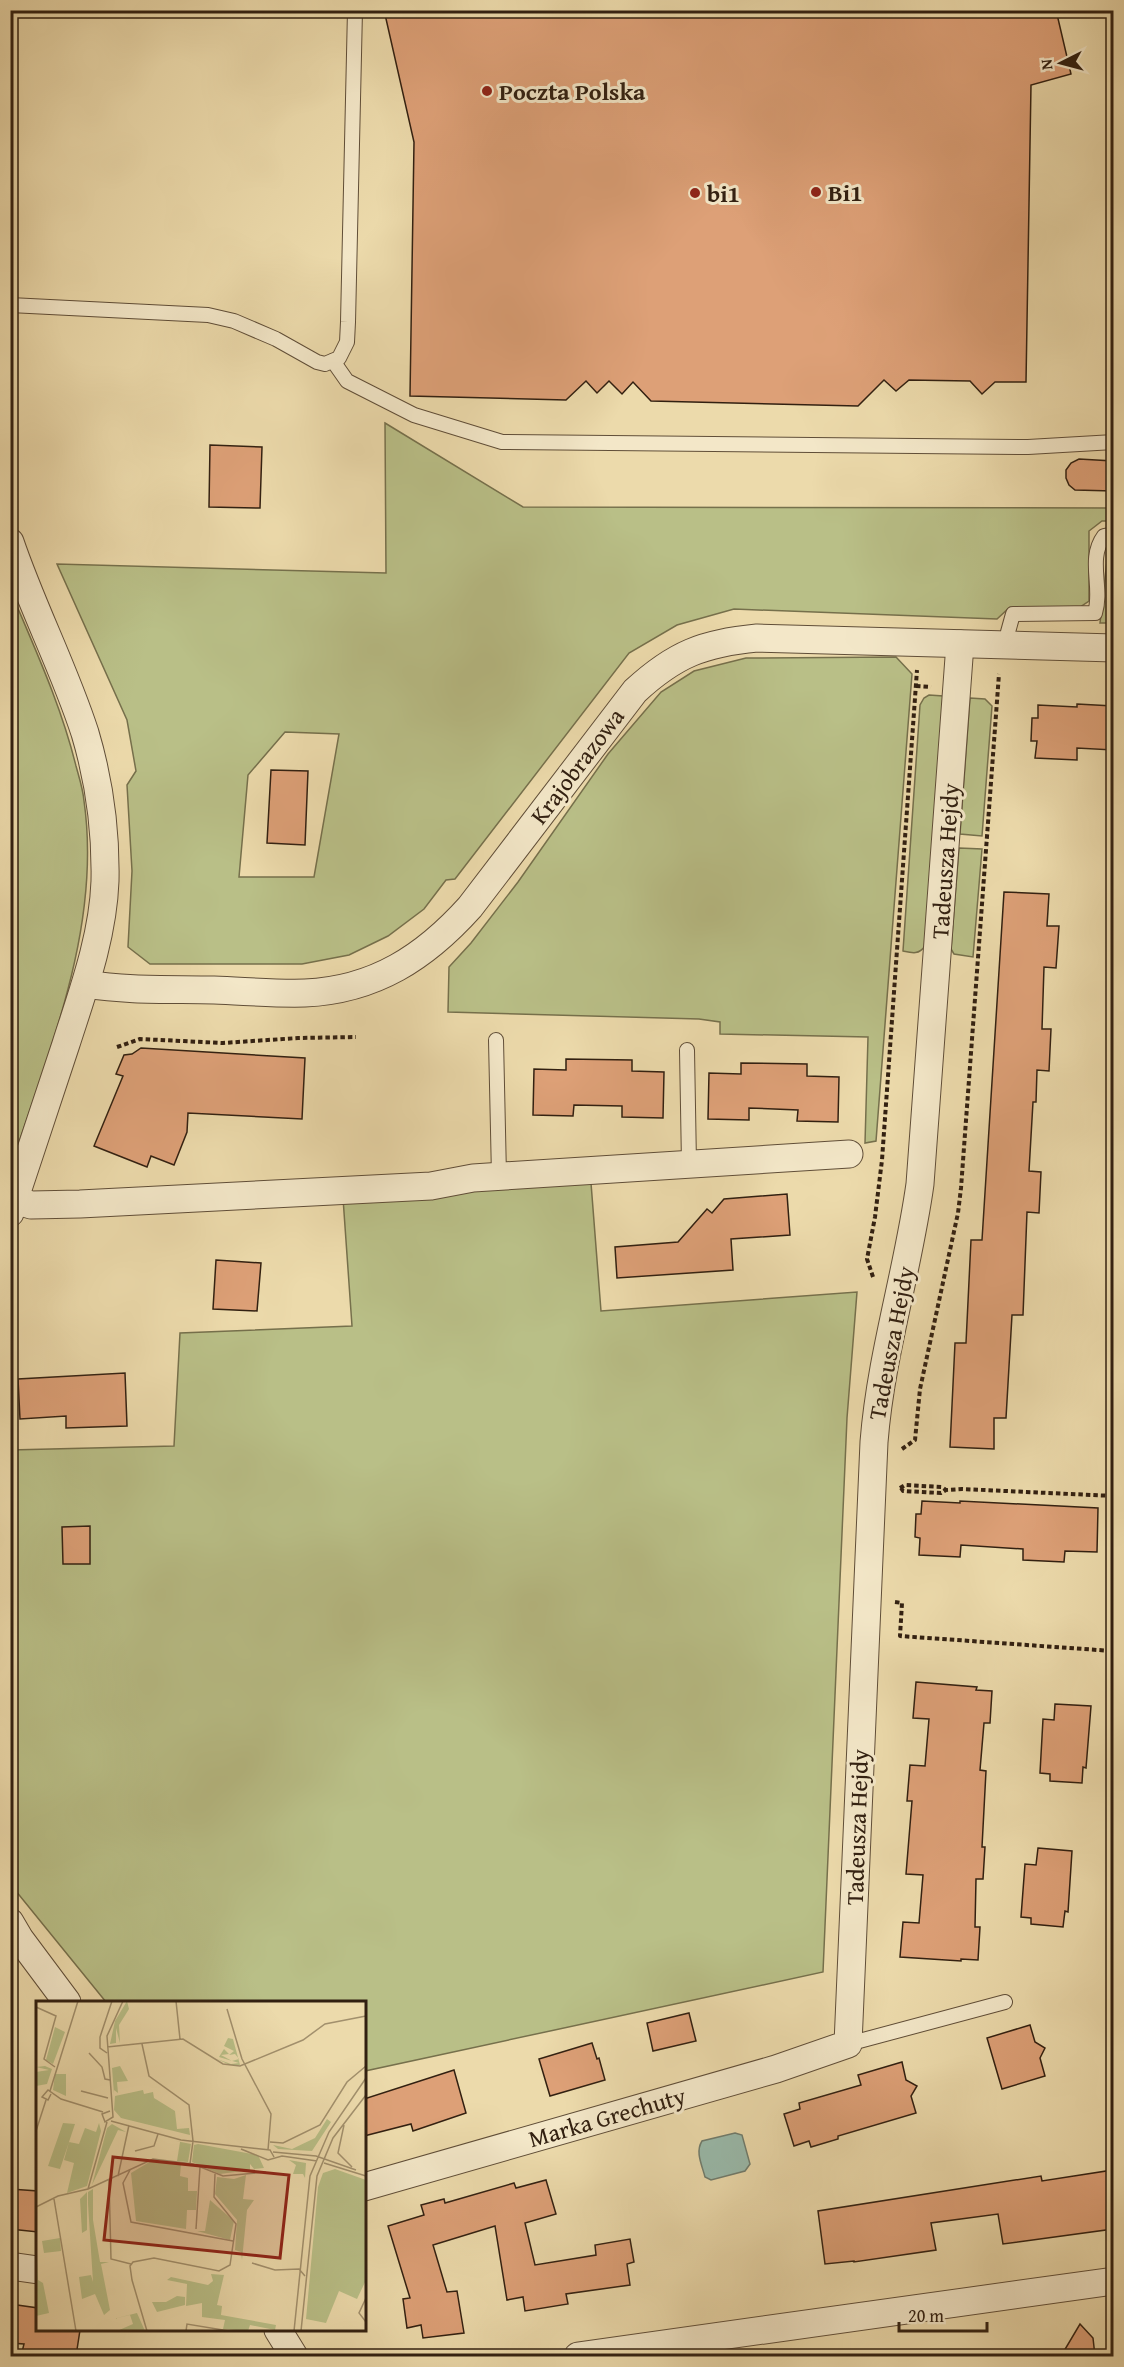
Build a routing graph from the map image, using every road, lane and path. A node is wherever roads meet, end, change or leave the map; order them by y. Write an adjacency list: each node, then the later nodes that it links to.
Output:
1 (355, 10): 3 (lane)
2 (10, 305): 3 (lane)
3 (333, 362): 4 (lane)
4 (1113, 442)
5 (1113, 534): 7 (lane)
6 (10, 542): 10 (street)
7 (1008, 632)
8 (960, 644): 9 (street, Krajobrazowa); 10 (street, Krajobrazowa); 27 (street, Tadeusza Hejdy)
9 (1113, 648)
10 (86, 984): 18 (street)
11 (356, 1037): 13 (path)
12 (496, 1040): 17 (lane)
13 (117, 1047)
14 (687, 1050): 16 (lane)
15 (849, 1154): 16 (street)
16 (689, 1164): 17 (street)
17 (499, 1176): 18 (street)
18 (13, 1206)
19 (902, 1486): 20 (path)
20 (1113, 1496)
21 (1113, 1580): 23 (path)
22 (885, 1602): 23 (path)
23 (1113, 1653)
24 (10, 1922): 25 (street)
25 (66, 2001)
26 (1005, 2002): 27 (lane)
27 (848, 2044): 28 (street, Marka Grechuty)
28 (366, 2186)
29 (10, 2266): 30 (street)
30 (36, 2270)
31 (1113, 2281): 34 (street)
32 (279, 2331): 33 (street)
33 (294, 2356)
34 (578, 2356)

